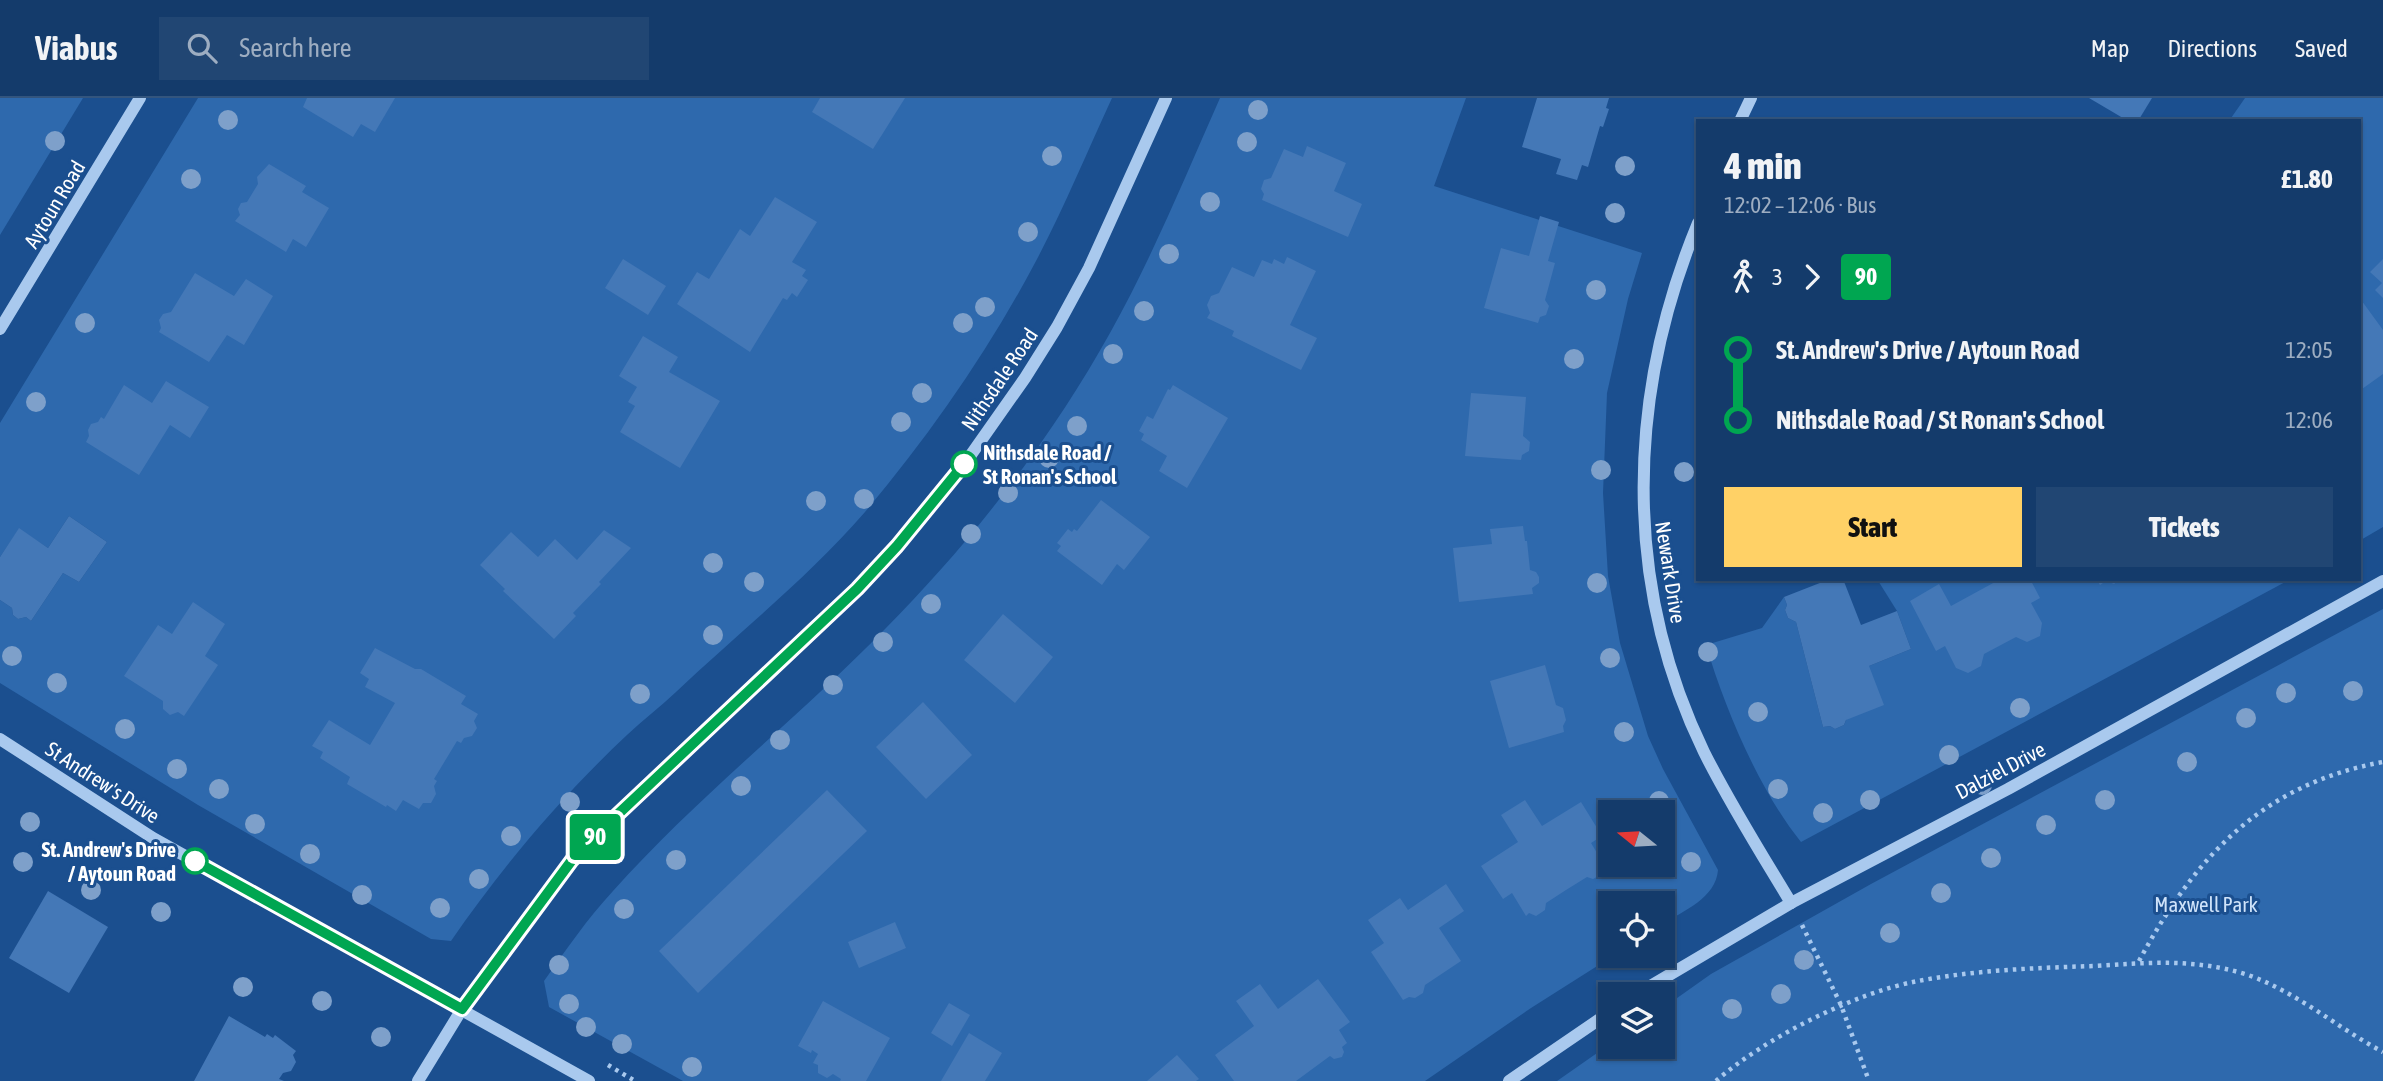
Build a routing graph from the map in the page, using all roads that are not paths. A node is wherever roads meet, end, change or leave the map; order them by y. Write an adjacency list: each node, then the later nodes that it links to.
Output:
1 (140, 98): 6 (street, Aytoun Road)
2 (1166, 98): 11 (street, Nithsdale Road)
3 (1751, 98): 4 (street)
4 (1741, 119)
5 (1696, 228): 9 (street, Newark Drive)
6 (0, 329)
7 (2383, 581): 9 (street, Dalziel Drive)
8 (0, 739): 11 (street, St Andrew's Drive)
9 (1791, 903): 10 (street, Dalziel Drive)
10 (1657, 982)
11 (462, 1009): 13 (street, Nithsdale Road); 14 (street, St Andrew's Drive)
12 (1598, 1020): 15 (street)
13 (418, 1081)
14 (589, 1081)
15 (1509, 1081)

